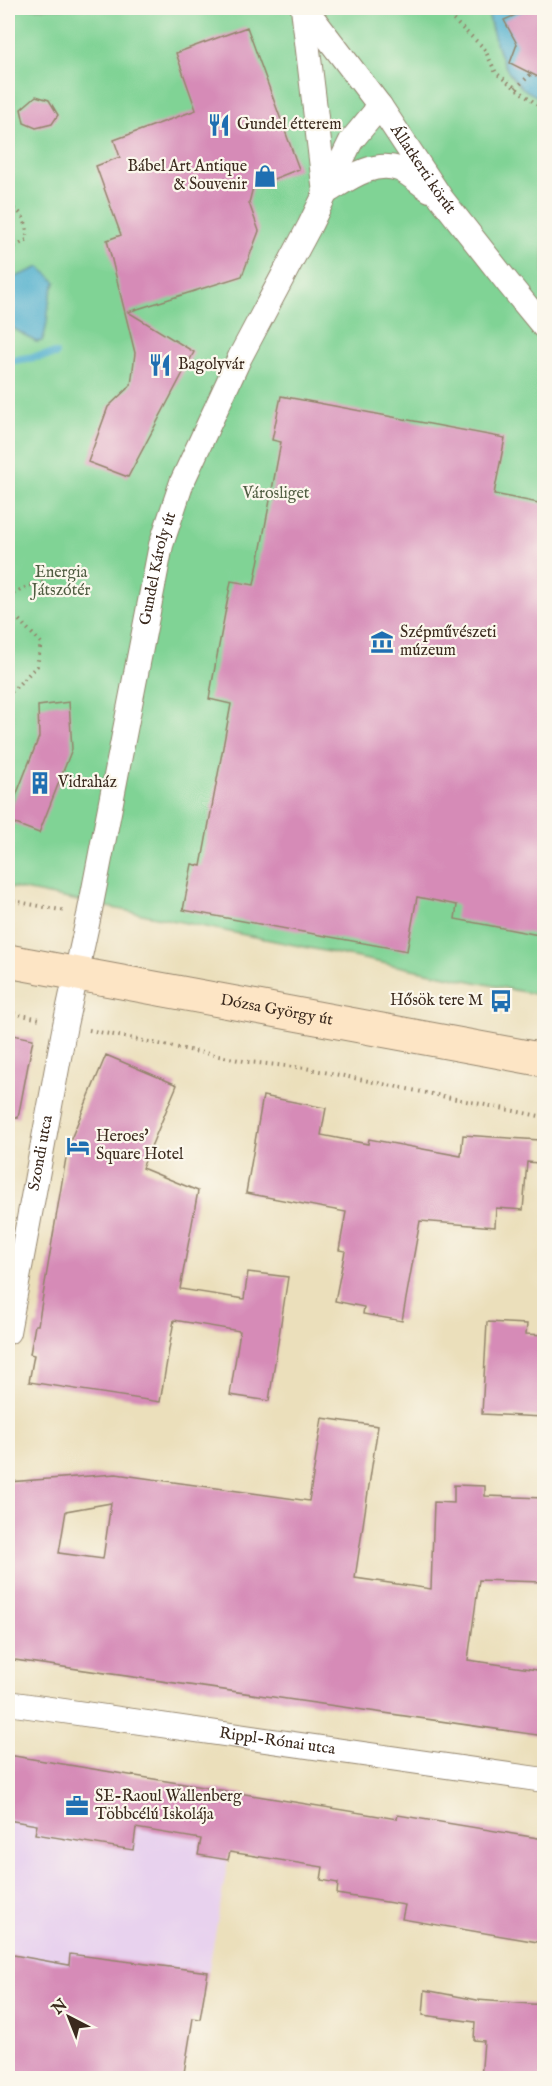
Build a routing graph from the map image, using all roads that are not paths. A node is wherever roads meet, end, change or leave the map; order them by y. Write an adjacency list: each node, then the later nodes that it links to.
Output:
1 (304, 8): 2 (street, Állatkerti körút); 3 (street)
2 (380, 106): 3 (street, Gundel Károly út); 4 (street, Állatkerti körút)
3 (325, 193): 4 (street); 7 (street, Gundel Károly út)
4 (441, 198): 5 (street, Állatkerti körút)
5 (544, 327)
6 (8, 961): 7 (main road, Dózsa György út)
7 (76, 974): 8 (main road, Dózsa György út); 9 (street, Szondi utca)
8 (544, 1060)
9 (8, 1332)
10 (8, 1703): 11 (street, Rippl-Rónai utca)
11 (544, 1780)

